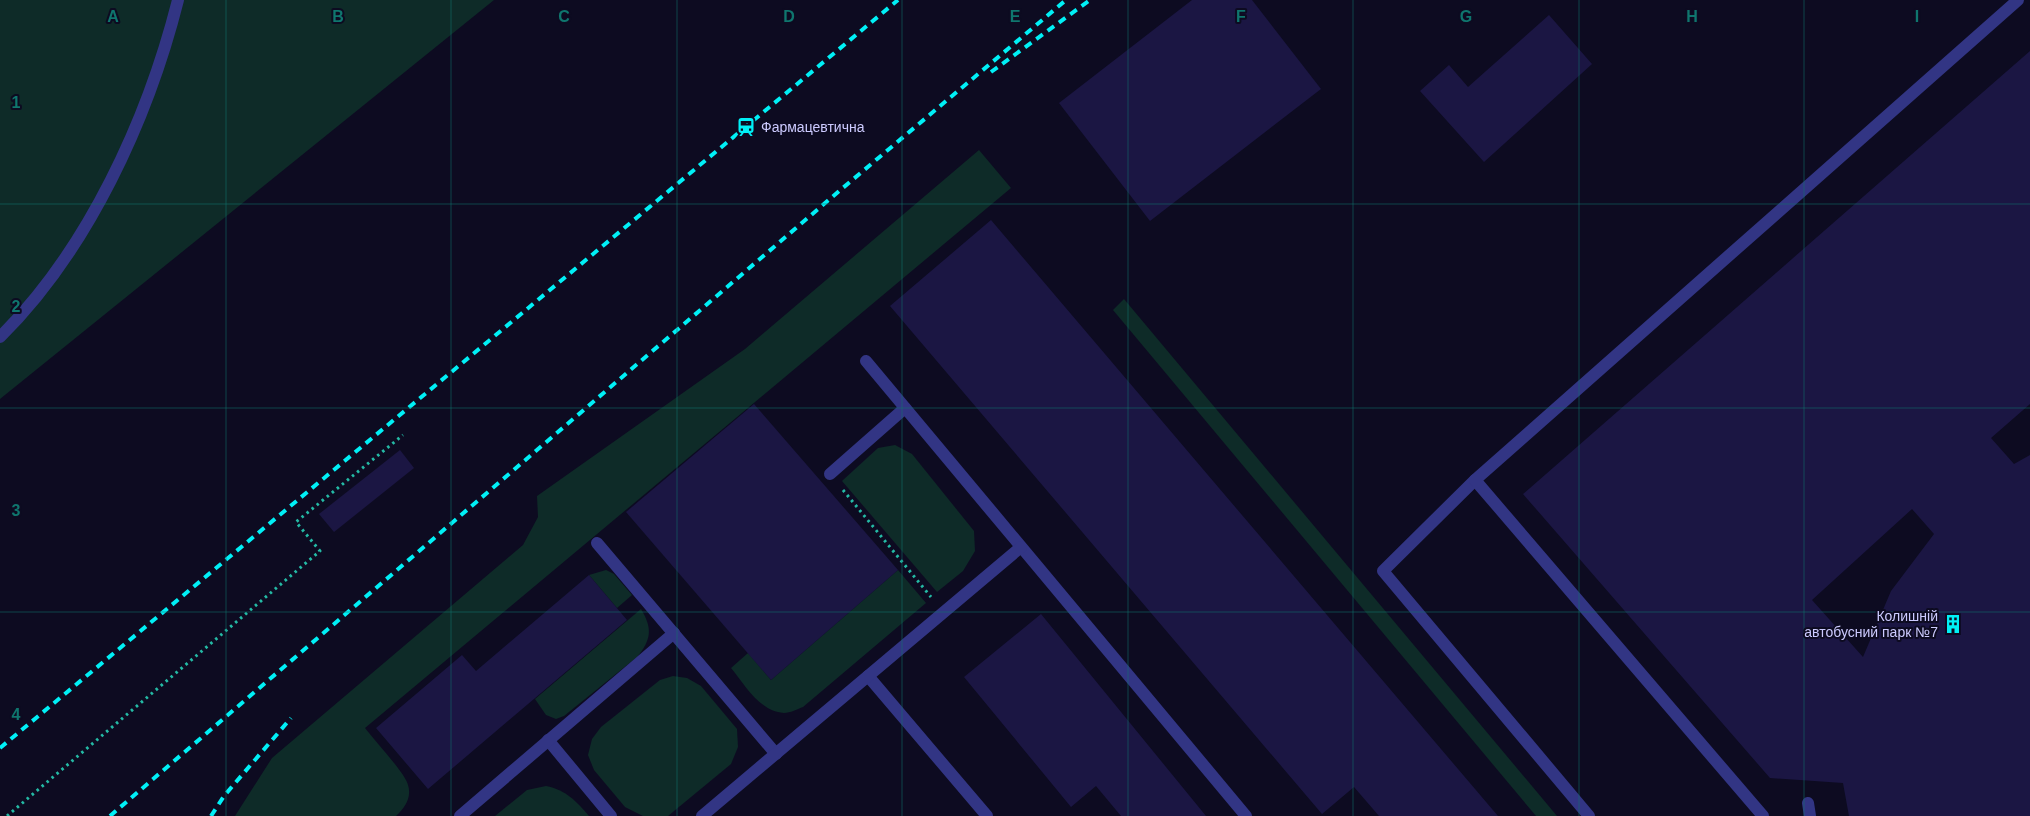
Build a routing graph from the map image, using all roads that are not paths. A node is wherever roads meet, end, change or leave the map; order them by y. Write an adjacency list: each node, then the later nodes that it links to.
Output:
1 (178, 0): 3 (lane)
2 (2018, 0): 7 (lane)
3 (0, 337)
4 (866, 361): 5 (lane)
5 (905, 408): 6 (lane); 9 (lane)
6 (830, 474)
7 (1475, 480): 14 (lane); 20 (lane)
8 (597, 543): 10 (lane)
9 (1021, 547): 11 (lane); 19 (lane)
10 (674, 633): 12 (lane); 13 (lane)
11 (868, 676): 13 (lane); 18 (lane)
12 (548, 740): 15 (lane); 16 (lane)
13 (776, 754): 17 (lane)
14 (1752, 810): 21 (lane)
15 (460, 816)
16 (611, 816)
17 (702, 816)
18 (987, 816)
19 (1246, 816)
20 (1589, 816)
21 (1763, 816)

